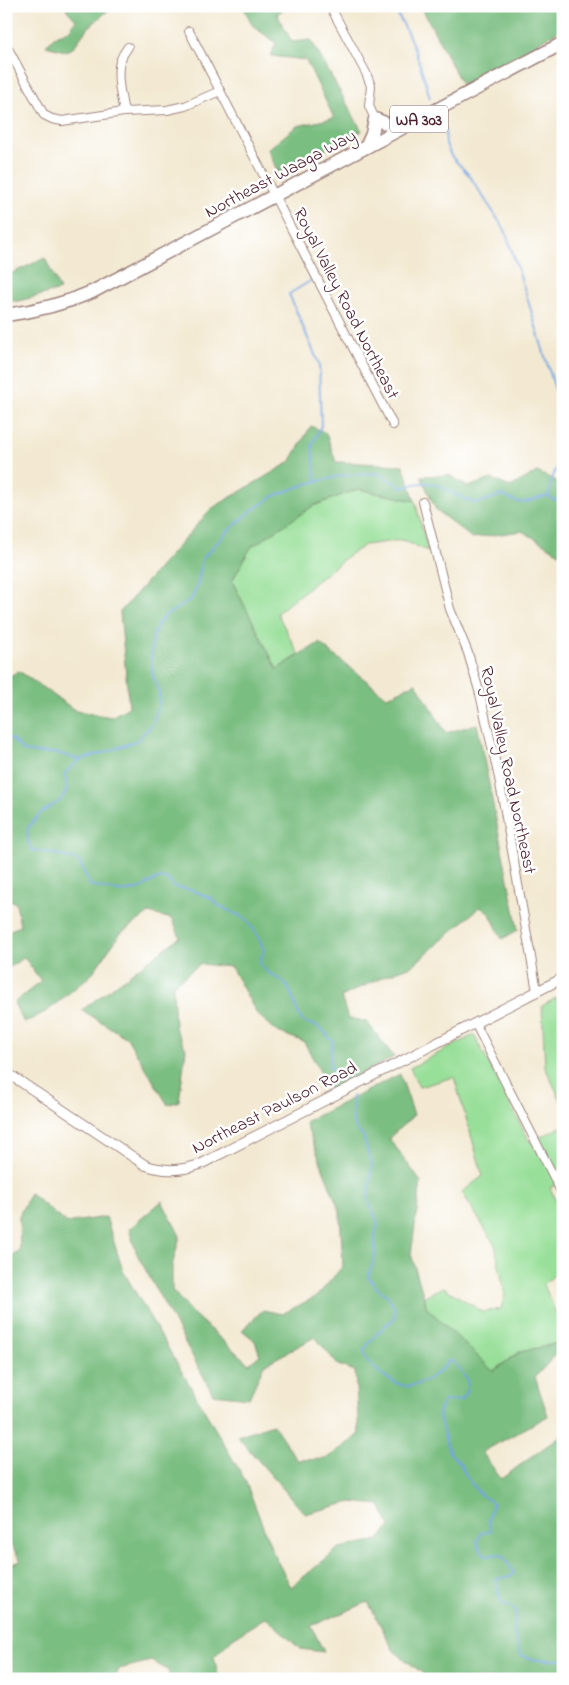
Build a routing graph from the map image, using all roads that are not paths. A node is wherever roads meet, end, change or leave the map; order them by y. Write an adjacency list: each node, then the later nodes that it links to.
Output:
1 (330, 6): 8 (street)
2 (189, 31): 6 (street, Royal Valley Road Northeast)
3 (563, 43): 9 (highway, Northeast Waaga Way / WA 303)
4 (6, 45): 7 (street)
5 (128, 47): 7 (street)
6 (220, 91): 7 (street); 11 (street, Royal Valley Road Northeast)
7 (124, 112)
8 (375, 120): 9 (highway); 10 (highway)
9 (410, 124): 10 (highway, Northeast Waaga Way / WA 303)
10 (366, 147): 11 (highway, Northeast Waaga Way / WA 303)
11 (275, 195): 12 (highway, Northeast Waaga Way / WA 303); 13 (street, Royal Valley Road Northeast)
12 (6, 315)
13 (393, 425)
14 (423, 502): 16 (street, Royal Valley Road Northeast)
15 (563, 978): 16 (street, Northeast Paulson Road)
16 (537, 991): 17 (street, Northeast Paulson Road)
17 (475, 1023): 18 (street, Northeast Paulson Road); 19 (street)
18 (6, 1072)
19 (563, 1195)

